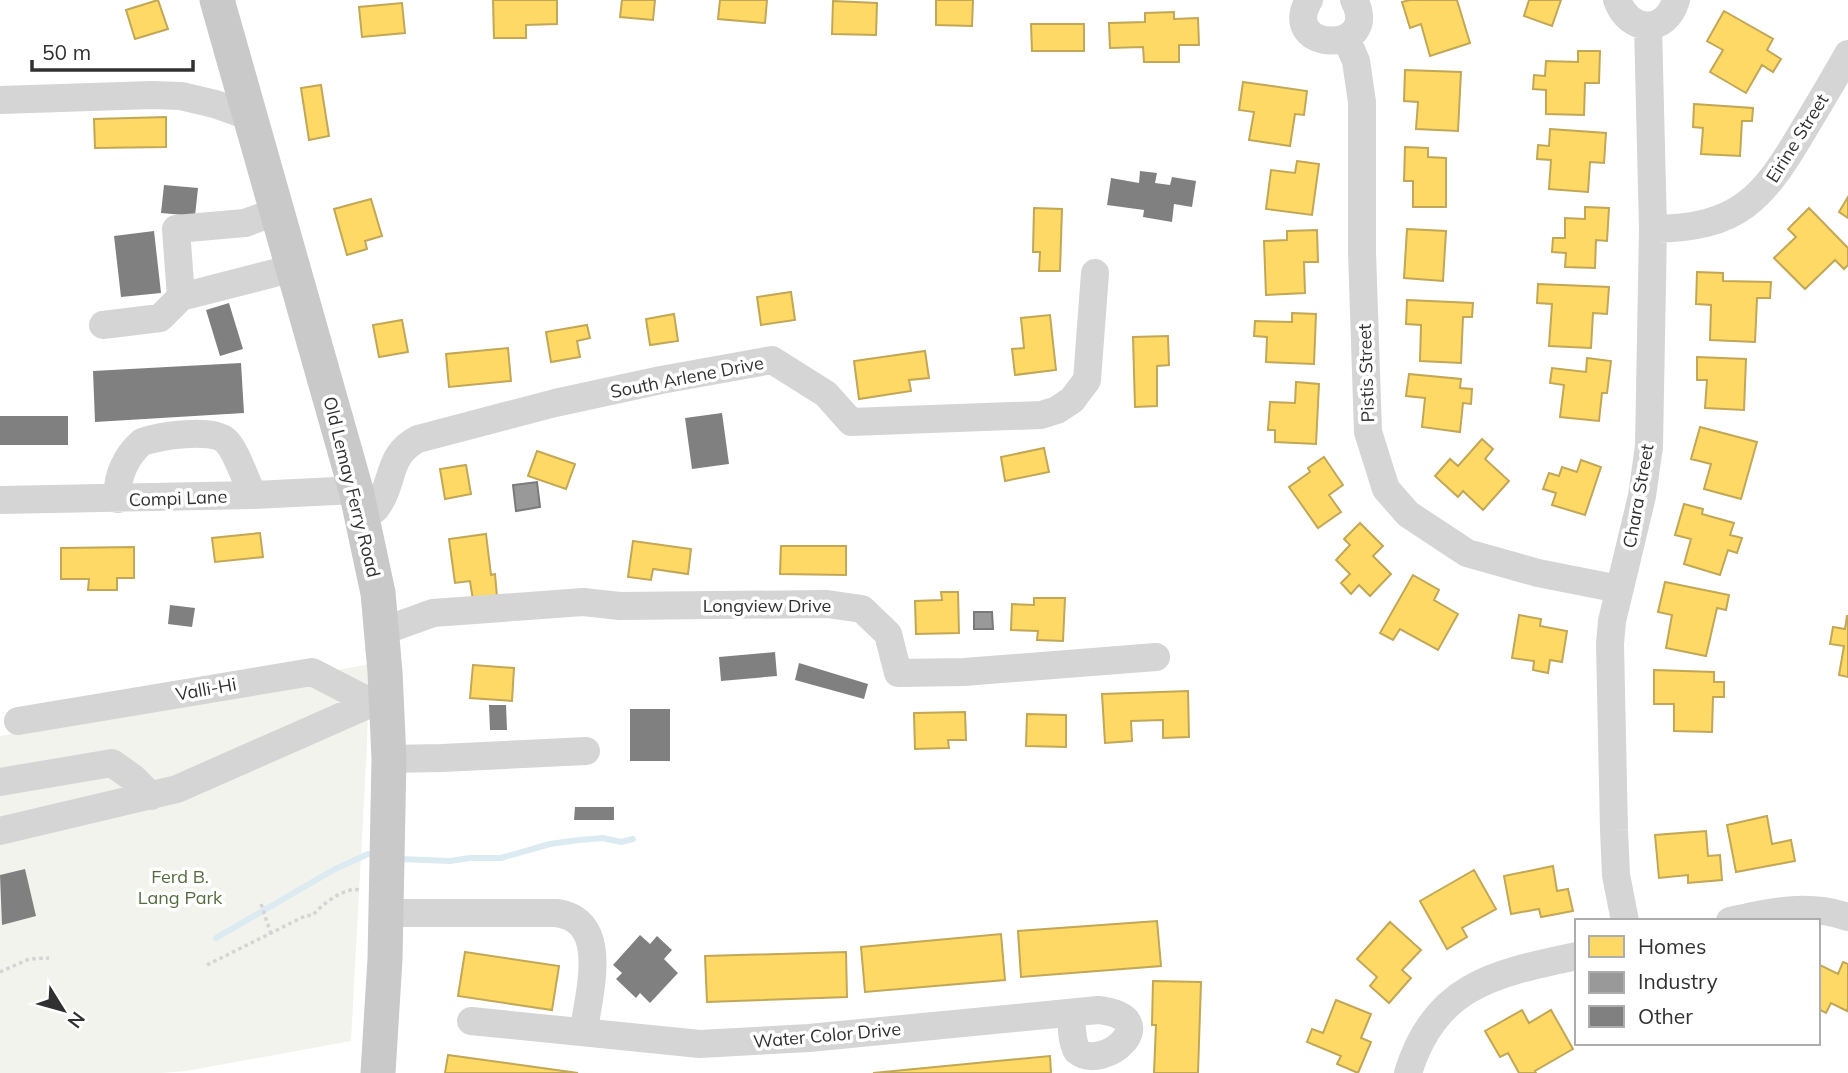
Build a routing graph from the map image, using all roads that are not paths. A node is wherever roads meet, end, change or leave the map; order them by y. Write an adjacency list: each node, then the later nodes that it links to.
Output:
1 (217, 0): 11 (main road, Old Lemay Ferry Road)
2 (1309, 0): 7 (street)
3 (1354, 0): 7 (street)
4 (1618, 0): 6 (street)
5 (1676, 0): 6 (street)
6 (1648, 26): 13 (street, Chara Street)
7 (1346, 38): 22 (street, Pistis Street)
8 (1848, 54): 9 (street, Eirine Street)
9 (1841, 83): 13 (street, Eirine Street)
10 (0, 100): 11 (street)
11 (251, 117): 12 (main road, Old Lemay Ferry Road)
12 (278, 211): 14 (main road, Old Lemay Ferry Road); 16 (street)
13 (1653, 229): 22 (street, Chara Street)
14 (295, 268): 16 (street); 21 (main road, Old Lemay Ferry Road)
15 (1095, 273): 21 (street, South Arlene Drive)
16 (181, 297): 17 (street)
17 (103, 325)
18 (253, 495): 19 (street, Compi Lane); 19 (street); 21 (street, Compi Lane)
19 (118, 499): 20 (street, Compi Lane)
20 (0, 500)
21 (360, 504): 23 (main road, Old Lemay Ferry Road)
22 (1619, 589): 34 (street, Chara Street)
23 (383, 631): 24 (street, Longview Drive); 25 (main road, Old Lemay Ferry Road)
24 (1156, 657)
25 (379, 707): 26 (street, Valli-Hi); 28 (main road, Old Lemay Ferry Road); 30 (street)
26 (18, 721)
27 (586, 751): 28 (street)
28 (389, 759): 32 (main road, Old Lemay Ferry Road)
29 (0, 782): 30 (street)
30 (152, 796): 31 (street)
31 (0, 831)
32 (374, 902): 39 (street); 40 (main road, Old Lemay Ferry Road)
33 (1848, 918): 35 (street)
34 (1625, 919)
35 (1739, 919)
36 (1575, 956): 41 (street)
37 (1071, 1014): 39 (street, Water Color Drive)
38 (471, 1021): 39 (street, Water Color Drive)
39 (584, 1031)
40 (378, 1073)
41 (1408, 1073)

